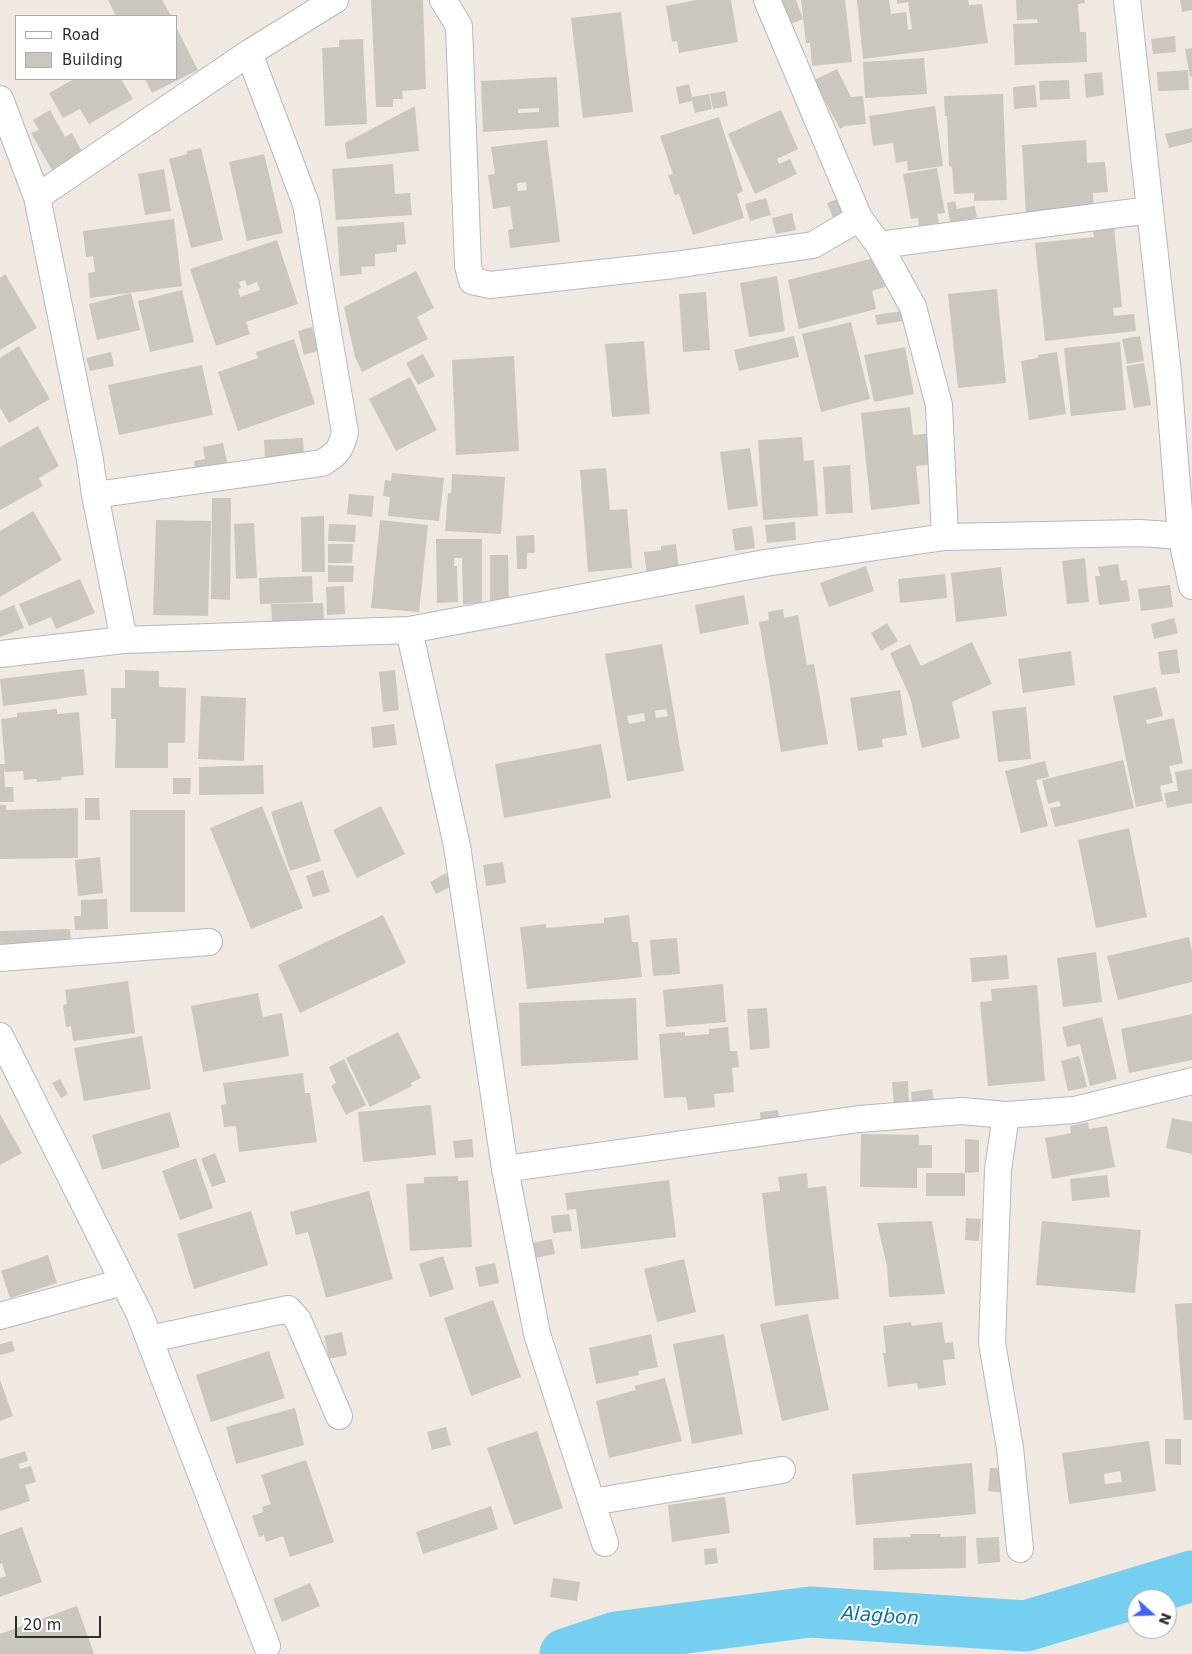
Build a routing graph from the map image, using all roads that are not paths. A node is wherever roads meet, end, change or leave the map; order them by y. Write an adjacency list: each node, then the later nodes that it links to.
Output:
1 (335, 0): 5 (street)
2 (444, 0): 9 (street)
3 (766, 0): 9 (street)
4 (1127, 0): 8 (street)
5 (249, 53): 7 (street); 11 (street)
6 (0, 99): 7 (street)
7 (37, 197): 11 (street)
8 (1150, 210): 10 (street); 12 (street)
9 (859, 218): 10 (street)
10 (879, 245): 13 (street)
11 (95, 496): 16 (street)
12 (1181, 536): 13 (street); 14 (street)
13 (945, 537): 15 (street)
14 (1192, 586)
15 (409, 630): 16 (street); 23 (street)
16 (124, 640): 17 (street)
17 (0, 654)
18 (209, 942): 19 (street)
19 (0, 958)
20 (0, 1036): 24 (street)
21 (1192, 1081): 22 (street)
22 (1006, 1115): 23 (street); 31 (street)
23 (505, 1169): 29 (street)
24 (123, 1282): 25 (street); 26 (street)
25 (0, 1316)
26 (150, 1339): 27 (street); 32 (street)
27 (339, 1416)
28 (782, 1470): 29 (street)
29 (592, 1502): 30 (street)
30 (605, 1543)
31 (1020, 1549)
32 (266, 1646)

